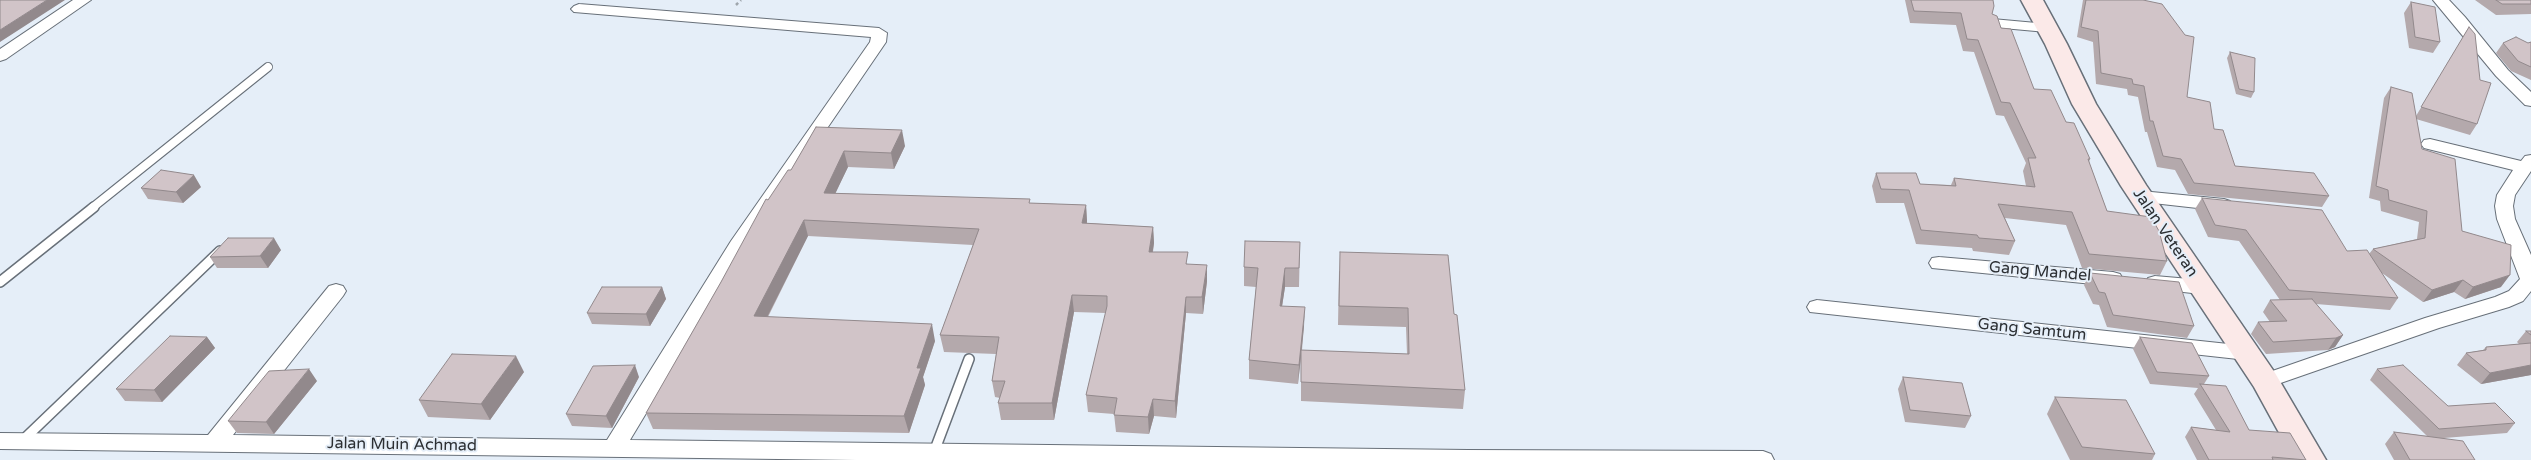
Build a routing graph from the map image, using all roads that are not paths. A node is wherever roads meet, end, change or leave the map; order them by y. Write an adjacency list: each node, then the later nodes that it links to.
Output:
1 (83, 0): 7 (street)
2 (2032, 0): 6 (street, Jalan Veteran)
3 (2442, 0): 9 (street)
4 (579, 9): 26 (street)
5 (1992, 23): 6 (lane)
6 (2048, 28): 12 (street, Jalan Veteran)
7 (0, 56)
8 (268, 67): 17 (lane)
9 (2531, 101)
10 (2430, 144): 11 (street)
11 (2528, 164): 15 (street)
12 (2141, 197): 13 (street); 18 (street, Jalan Veteran)
13 (2237, 206)
14 (226, 245): 24 (lane)
15 (2524, 249): 23 (street)
16 (1939, 263): 18 (street, Gang Mandel)
17 (0, 282)
18 (2202, 287): 21 (street, Jalan Veteran)
19 (336, 292): 25 (street)
20 (1817, 307): 21 (street, Gang Samtum)
21 (2246, 352): 23 (street, Jalan Veteran)
22 (968, 359): 27 (lane)
23 (2265, 380): 29 (street, Jalan Veteran)
24 (11, 441): 25 (street, Jalan Muin Achmad)
25 (214, 443): 26 (street, Jalan Muin Achmad)
26 (614, 448): 27 (street, Jalan Muin Achmad)
27 (934, 452): 28 (street, Jalan Muin Achmad)
28 (1763, 460)
29 (2310, 460)

